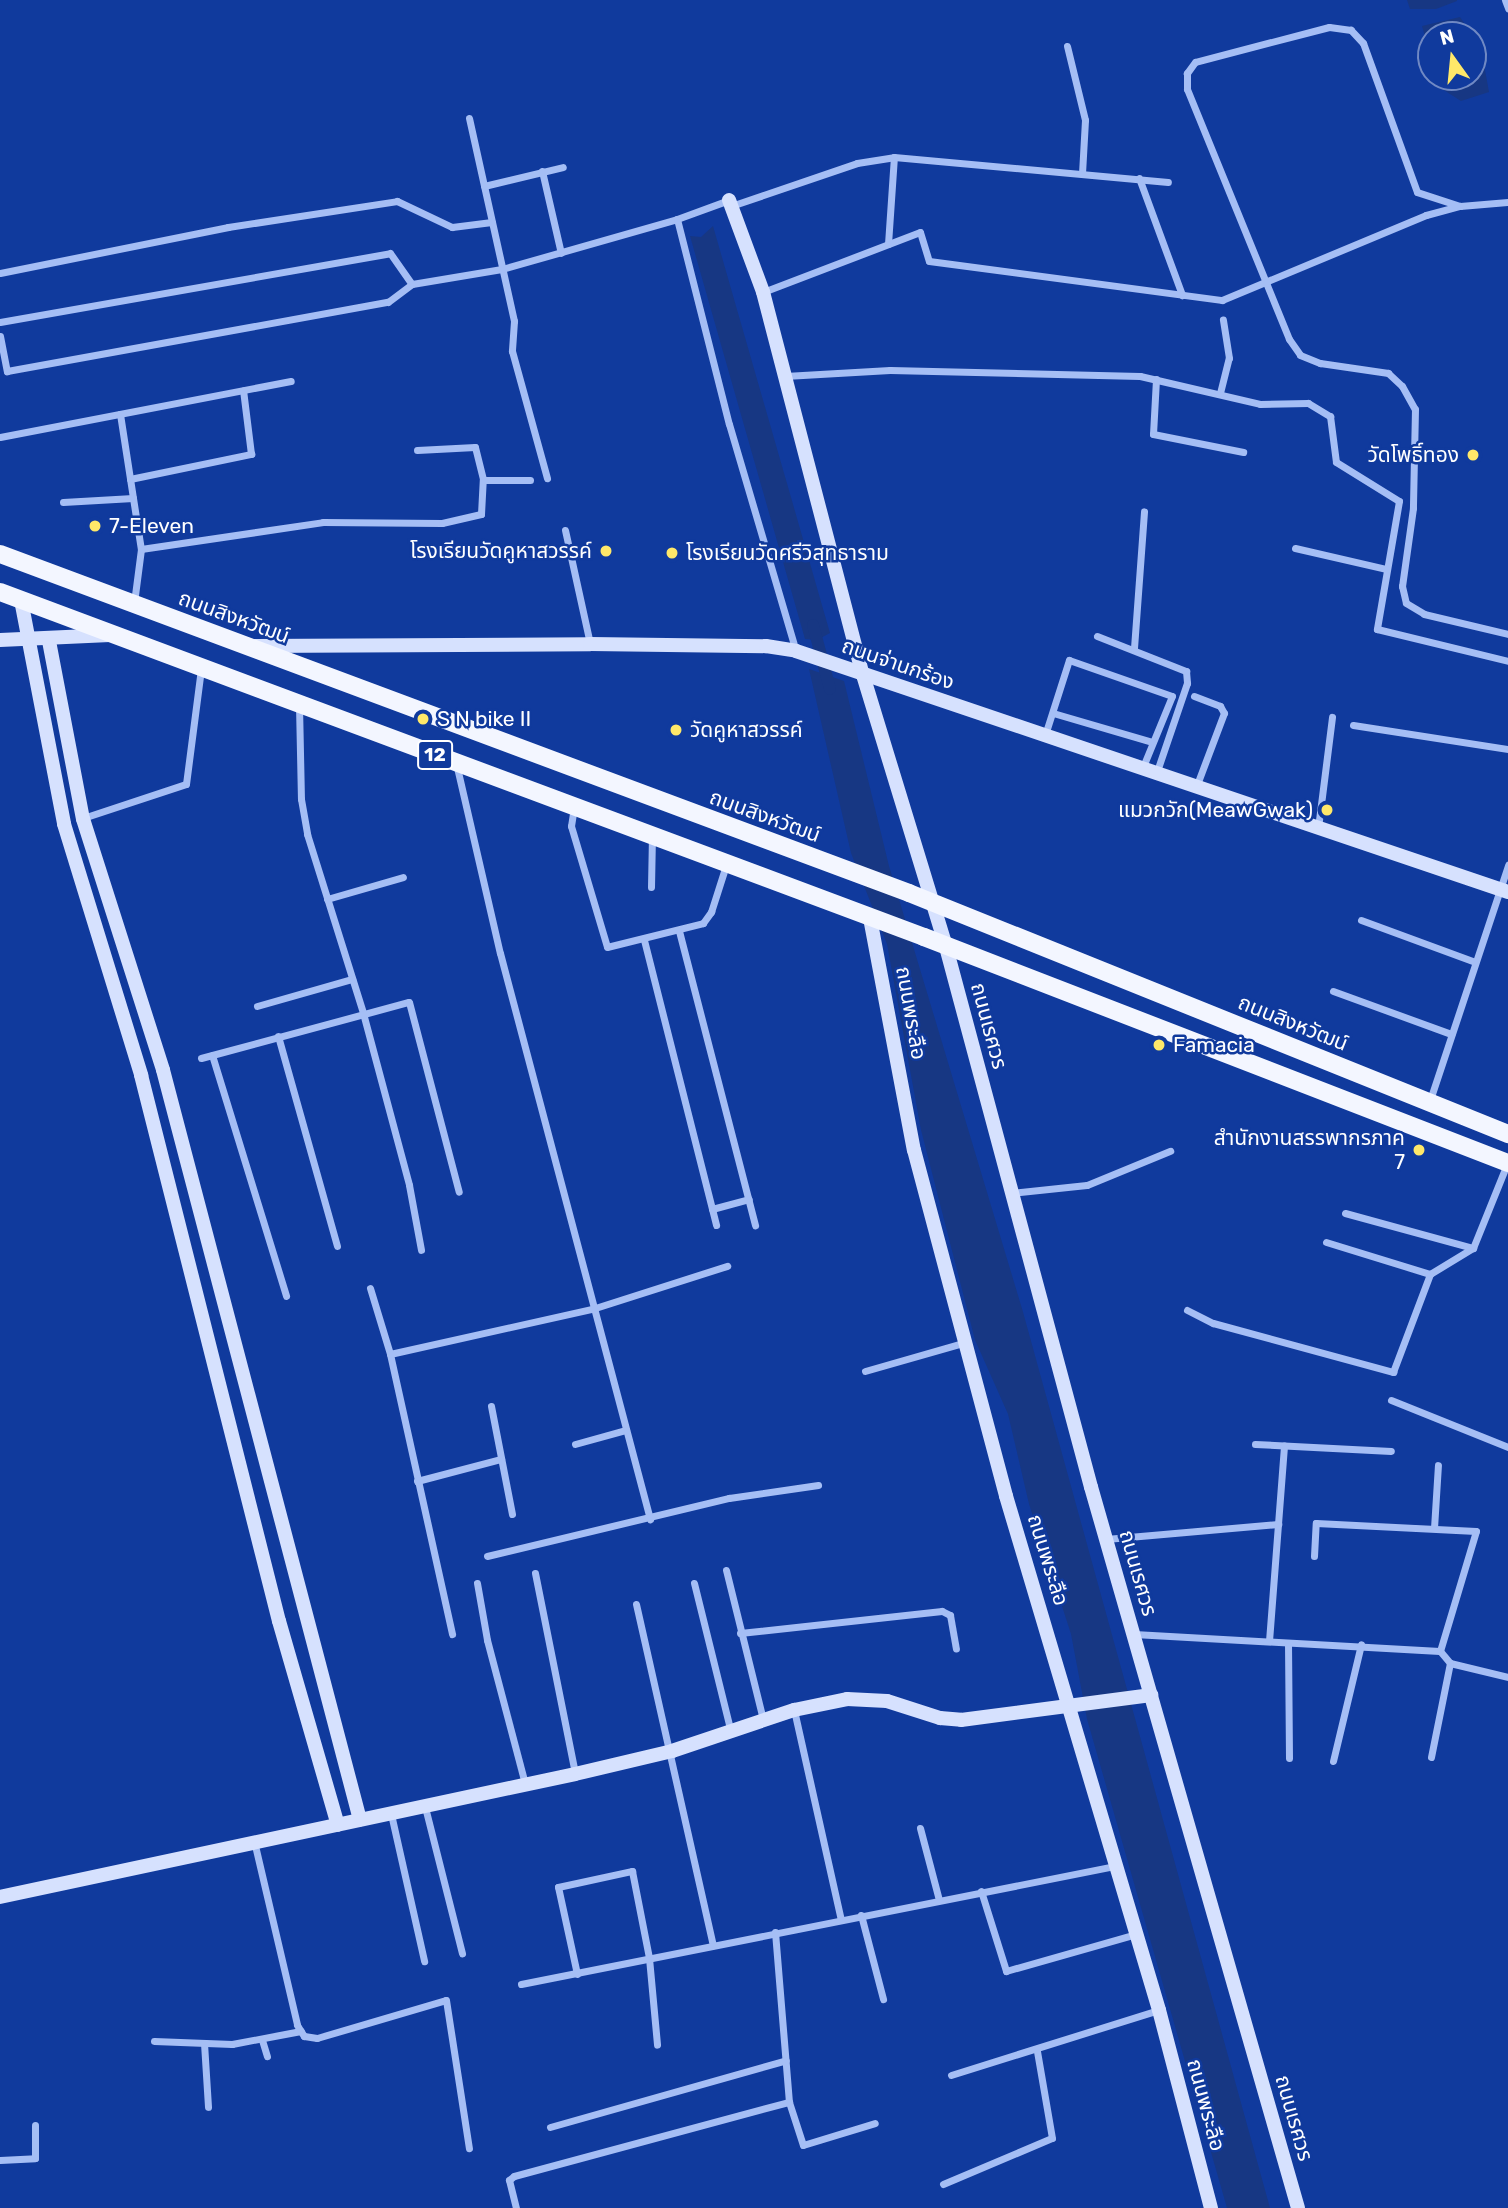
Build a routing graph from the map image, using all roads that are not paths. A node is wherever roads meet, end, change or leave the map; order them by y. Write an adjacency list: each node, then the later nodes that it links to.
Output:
1 (1505, 0): 2 (street)
2 (1508, 8)
3 (1067, 46): 8 (street)
4 (469, 118): 11 (street)
5 (894, 157): 8 (street); 13 (street); 17 (street)
6 (562, 167): 7 (street)
7 (542, 171): 11 (street); 18 (street)
8 (1082, 173): 9 (street)
9 (1139, 178): 10 (street); 24 (street)
10 (1168, 182)
11 (484, 186): 16 (street)
12 (1508, 202): 14 (street)
13 (730, 203): 15 (street); 23 (street, ถนนเรศวร)
14 (1460, 206): 21 (street); 21 (street)
15 (677, 219): 18 (street); 61 (street)
16 (492, 222): 19 (street); 20 (street)
17 (888, 244): 23 (street); 24 (street)
18 (561, 253): 19 (street)
19 (502, 270): 22 (street); 37 (street)
20 (0, 273)
21 (1266, 281): 24 (street); 52 (street)
22 (411, 284): 26 (street); 27 (street)
23 (763, 292): 28 (street, ถนนเรศวร)
24 (1182, 295)
25 (1223, 319): 32 (street)
26 (0, 322)
27 (0, 337)
28 (784, 376): 29 (street); 64 (street, ถนนเรศวร)
29 (1156, 379): 32 (street); 36 (street)
30 (291, 381): 31 (street)
31 (243, 390): 33 (street); 38 (street)
32 (1220, 393): 48 (street)
33 (120, 414): 34 (street); 38 (street)
34 (0, 437)
35 (417, 450): 39 (street)
36 (1243, 452)
37 (547, 478)
38 (130, 479): 41 (street)
39 (483, 480): 40 (street); 46 (street)
40 (530, 480)
41 (133, 498): 42 (street); 46 (street)
42 (62, 502)
43 (1144, 511): 60 (street)
44 (565, 530): 58 (street)
45 (1295, 548): 48 (street)
46 (141, 549): 51 (street)
47 (0, 554): 51 (main road, ถนนสิงหวัฒน์ / 12)
48 (1386, 569): 62 (street)
49 (0, 592): 50 (main road, 12)
50 (21, 600): 53 (main road, 12); 56 (street)
51 (134, 604): 59 (main road, ถนนสิงหวัฒน์ / 12)
52 (1508, 634)
53 (111, 635): 57 (street); 63 (main road, 12)
54 (1097, 636): 60 (street)
55 (0, 640): 56 (street)
56 (27, 640): 57 (street); 174 (street)
57 (49, 640): 77 (street)
58 (590, 644): 59 (street, ถนนจ่านกร้อง); 61 (street, ถนนจ่านกร้อง)
59 (247, 646): 86 (main road, ถนนสิงหวัฒน์ / 12)
60 (1134, 648): 74 (street)
61 (796, 651): 64 (street, ถนนจ่านกร้อง)
62 (1508, 661)
63 (201, 667): 66 (main road, 12); 77 (street)
64 (863, 675): 70 (street, ถนนจ่านกร้อง); 86 (street, ถนนเรศวร)
65 (1194, 696): 75 (street)
66 (299, 704): 73 (main road, 12); 85 (street)
67 (1052, 713): 70 (street); 71 (street); 71 (street)
68 (1332, 717): 78 (street)
69 (1353, 725): 72 (street)
70 (1045, 736): 74 (street, ถนนจ่านกร้อง)
71 (1152, 742): 74 (street)
72 (1508, 749)
73 (456, 763): 76 (main road, 12); 121 (street)
74 (1149, 771): 75 (street, ถนนจ่านกร้อง)
75 (1196, 787): 78 (street, ถนนจ่านกร้อง)
76 (574, 807): 79 (main road, 12); 90 (street)
77 (83, 818): 173 (street)
78 (1318, 828): 84 (street, ถนนจ่านกร้อง)
79 (652, 836): 80 (main road, 12); 83 (street)
80 (726, 865): 87 (main road, 12); 89 (street)
81 (1508, 865): 84 (street)
82 (403, 877): 85 (street)
83 (651, 887)
84 (1503, 891): 92 (street)
85 (327, 899): 93 (street)
86 (930, 901): 91 (street, ถนนเรศวร); 101 (main road, ถนนสิงหวัฒน์ / 12)
87 (870, 918): 91 (main road, 12); 123 (street, ถนนพระลือ)
88 (1361, 920): 92 (street)
89 (679, 931): 90 (street); 108 (street)
90 (645, 940): 109 (street)
91 (946, 947): 102 (main road, 12); 107 (street, ถนนเรศวร)
92 (1475, 962): 97 (street)
93 (352, 979): 95 (street); 96 (street)
94 (1333, 990): 97 (street)
95 (257, 1006)
96 (363, 1013): 98 (street); 106 (street); 116 (street)
97 (1451, 1034): 101 (street)
98 (278, 1037): 99 (street); 114 (street)
99 (212, 1055): 100 (street); 120 (street)
100 (201, 1058)
101 (1429, 1102): 102 (main road); 103 (main road, ถนนสิงหวัฒน์ / 12)
102 (1419, 1129): 105 (main road, 12)
103 (1508, 1134)
104 (1170, 1151): 107 (street)
105 (1508, 1163): 115 (street)
106 (459, 1192)
107 (1012, 1193): 142 (street, ถนนเรศวร)
108 (749, 1199): 109 (street); 112 (street)
109 (712, 1209): 111 (street)
110 (1345, 1213): 115 (street)
111 (716, 1225)
112 (755, 1225)
113 (1326, 1242): 118 (street)
114 (337, 1246)
115 (1474, 1248): 118 (street)
116 (421, 1250)
117 (727, 1266): 121 (street)
118 (1430, 1274): 122 (street)
119 (370, 1288): 124 (street)
120 (286, 1296)
121 (592, 1308): 124 (street); 128 (street)
122 (1186, 1310)
123 (967, 1342): 125 (street); 161 (street, ถนนพระลือ)
124 (390, 1353): 136 (street)
125 (865, 1371)
126 (1391, 1399): 132 (street)
127 (491, 1406): 134 (street)
128 (625, 1430): 129 (street); 139 (street)
129 (575, 1444)
130 (1255, 1444): 131 (street)
131 (1284, 1446): 133 (street); 140 (street)
132 (1508, 1447)
133 (1391, 1451)
134 (501, 1460): 136 (street); 138 (street)
135 (1438, 1465): 141 (street)
136 (417, 1481): 151 (street)
137 (818, 1485): 139 (street)
138 (512, 1514)
139 (650, 1519): 143 (street)
140 (1278, 1524): 142 (street); 153 (street)
141 (1434, 1528): 144 (street); 157 (street)
142 (1107, 1539): 152 (street, ถนนเรศวร)
143 (487, 1556)
144 (1314, 1556)
145 (726, 1570): 150 (street)
146 (535, 1573): 169 (street)
147 (477, 1583): 170 (street)
148 (694, 1583): 164 (street)
149 (636, 1604): 165 (street)
150 (740, 1633): 156 (street); 163 (street)
151 (452, 1634)
152 (1134, 1634): 153 (street); 160 (street, ถนนเรศวร)
153 (1269, 1641): 154 (street)
154 (1288, 1643): 155 (street); 167 (street)
155 (1361, 1644): 157 (street); 168 (street)
156 (956, 1648)
157 (1440, 1651): 158 (street)
158 (1450, 1663): 159 (street); 166 (street)
159 (1508, 1677)
160 (1151, 1695): 161 (street); 212 (street, ถนนเรศวร)
161 (1074, 1706): 162 (street); 177 (street, ถนนพระลือ)
162 (794, 1710): 163 (street); 182 (street)
163 (763, 1720): 164 (street)
164 (731, 1732): 165 (street)
165 (672, 1751): 169 (street); 185 (street)
166 (1430, 1757)
167 (1289, 1758)
168 (1334, 1761)
169 (575, 1774): 170 (street)
170 (525, 1784): 171 (street)
171 (425, 1807): 172 (street); 186 (street)
172 (391, 1814): 173 (street); 188 (street)
173 (360, 1820): 174 (street)
174 (338, 1825): 176 (street)
175 (920, 1828): 180 (street)
176 (254, 1842): 179 (street); 193 (street)
177 (1116, 1866): 178 (street); 184 (street, ถนนพระลือ)
178 (981, 1891): 180 (street); 184 (street)
179 (0, 1896)
180 (939, 1900): 181 (street)
181 (861, 1915): 182 (street); 191 (street)
182 (841, 1920): 183 (street)
183 (775, 1932): 185 (street); 200 (street)
184 (1136, 1934): 192 (street, ถนนพระลือ)
185 (713, 1945): 187 (street)
186 (462, 1953)
187 (649, 1958): 189 (street); 189 (street); 197 (street)
188 (424, 1961)
189 (577, 1974): 190 (street)
190 (521, 1984)
191 (883, 1999)
192 (1159, 2010): 198 (street); 211 (street, ถนนพระลือ)
193 (301, 2031): 194 (street); 207 (street)
194 (262, 2040): 196 (street); 199 (street)
195 (155, 2041): 196 (street)
196 (204, 2043): 203 (street)
197 (657, 2045)
198 (1037, 2051): 201 (street); 209 (street)
199 (267, 2056)
200 (786, 2060): 202 (street); 206 (street)
201 (951, 2075)
202 (789, 2102): 204 (street); 210 (street)
203 (208, 2107)
204 (875, 2123)
205 (35, 2125): 208 (street)
206 (550, 2127)
207 (469, 2148)
208 (0, 2160)
209 (943, 2184)
210 (516, 2208)
211 (1212, 2208)
212 (1298, 2208)

